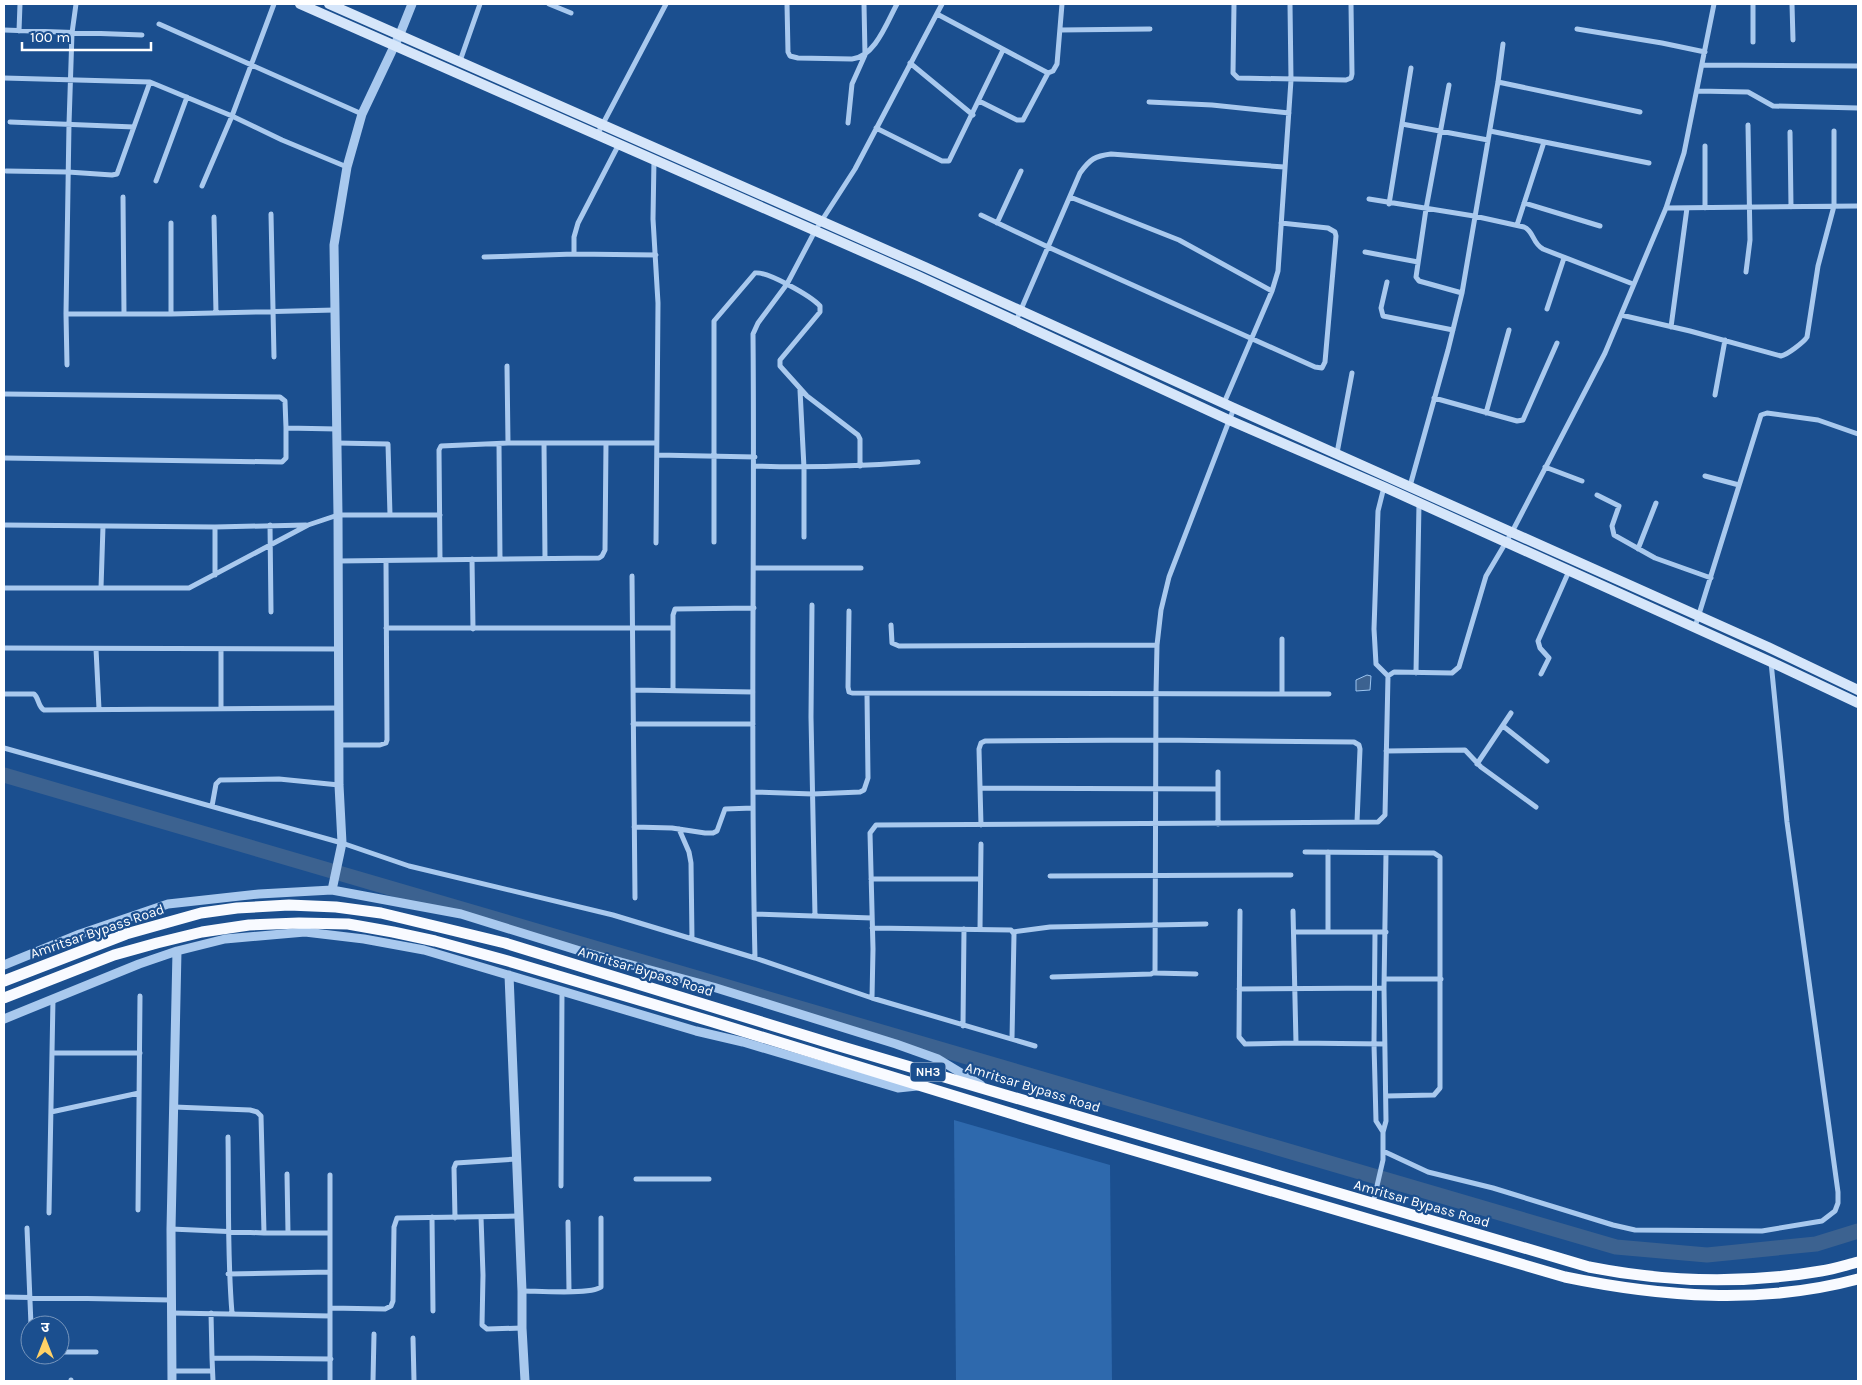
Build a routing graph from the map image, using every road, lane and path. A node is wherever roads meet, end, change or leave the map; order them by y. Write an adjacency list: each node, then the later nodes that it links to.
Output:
1 (20, 4): 29 (street)
2 (76, 4): 30 (street)
3 (274, 4): 43 (street)
4 (300, 4): 35 (main road)
5 (329, 4): 21 (main road)
6 (412, 4): 31 (street)
7 (480, 4): 40 (street)
8 (549, 4): 22 (street)
9 (666, 4): 66 (street)
10 (787, 4): 39 (street)
11 (864, 4): 39 (street)
12 (897, 4): 39 (street)
13 (942, 4): 23 (street)
14 (1062, 4): 28 (street)
15 (1234, 4): 49 (street)
16 (1290, 4): 49 (street)
17 (1352, 4): 49 (street)
18 (1714, 4): 38 (street)
19 (1753, 4): 34 (street)
20 (1792, 4): 33 (street)
21 (345, 7): 31 (main road)
22 (571, 13)
23 (937, 14): 37 (street); 41 (street)
24 (159, 24): 43 (street)
25 (1150, 29): 28 (street)
26 (1577, 29): 38 (street)
27 (4, 30): 29 (street)
28 (1060, 30): 46 (street)
29 (19, 31): 30 (street)
30 (72, 33): 32 (street); 48 (street)
31 (400, 34): 35 (street); 40 (main road)
32 (142, 35)
33 (1793, 40)
34 (1753, 42)
35 (395, 44): 60 (street); 75 (main road)
36 (1503, 44): 51 (street)
37 (1002, 50): 46 (street); 55 (street)
38 (1705, 52): 42 (street)
39 (865, 55): 64 (street)
40 (460, 61): 66 (main road)
41 (910, 63): 61 (street); 70 (street)
42 (1703, 65): 44 (street); 53 (street)
43 (250, 66): 60 (street); 62 (street)
44 (1858, 66)
45 (1411, 68): 67 (street)
46 (1048, 73): 55 (street)
47 (4, 78): 48 (street)
48 (72, 79): 50 (street); 65 (street)
49 (1291, 80): 58 (street)
50 (150, 82): 54 (street); 69 (street)
51 (1498, 82): 59 (street); 72 (street)
52 (1449, 85): 71 (street)
53 (1698, 91): 57 (street); 98 (street)
54 (187, 97): 62 (street); 87 (street)
55 (979, 101): 61 (street)
56 (1149, 102): 58 (street)
57 (1858, 108)
58 (1289, 112): 83 (street)
59 (1640, 112)
60 (362, 114): 82 (street)
61 (973, 115): 70 (street)
62 (232, 116): 82 (street); 88 (street)
63 (10, 122): 65 (street)
64 (848, 123)
65 (69, 124): 69 (street); 86 (street)
66 (603, 124): 75 (street); 106 (main road)
67 (1402, 124): 71 (street); 93 (street)
68 (1748, 126): 96 (street)
69 (134, 127): 86 (street)
70 (876, 128): 106 (street)
71 (1441, 131): 76 (street); 101 (street)
72 (1490, 131): 76 (street); 77 (street)
73 (1834, 131): 94 (street)
74 (1790, 132): 97 (street)
75 (597, 135): 78 (main road)
76 (1488, 140): 104 (street)
77 (1544, 142): 81 (street); 92 (street)
78 (619, 144): 80 (main road); 115 (street)
79 (1706, 146): 100 (street)
80 (654, 159): 112 (main road); 116 (street)
81 (1649, 163)
82 (347, 167): 127 (street)
83 (1284, 167): 90 (street); 109 (street)
84 (6, 171): 86 (street)
85 (1021, 171): 108 (street)
86 (68, 172): 131 (street)
87 (156, 182)
88 (202, 186)
89 (123, 197): 132 (street)
90 (1070, 197): 113 (street); 124 (street)
91 (1368, 199): 93 (street)
92 (1524, 203): 110 (street); 111 (street)
93 (1390, 204): 101 (street)
94 (1834, 206): 95 (street); 97 (street); 140 (street)
95 (1858, 206)
96 (1750, 207): 97 (street); 100 (street); 120 (street)
97 (1791, 207)
98 (1666, 208): 99 (street); 123 (street)
99 (1687, 208): 100 (street); 136 (street)
100 (1705, 208)
101 (1426, 209): 104 (street); 119 (street)
102 (271, 214): 129 (street)
103 (981, 215): 108 (street)
104 (1474, 216): 110 (street); 125 (street)
105 (214, 217): 130 (street)
106 (821, 221): 112 (street); 128 (main road)
107 (170, 223): 133 (street)
108 (997, 223): 113 (street)
109 (1281, 223): 124 (street); 139 (street)
110 (1517, 225): 118 (street)
111 (1600, 226)
112 (815, 230): 122 (street); 135 (main road)
113 (1048, 247): 128 (street); 139 (street)
114 (1365, 252): 119 (street)
115 (574, 254): 116 (street); 117 (street)
116 (656, 254): 160 (street)
117 (484, 257)
118 (1564, 258): 123 (street); 126 (street)
119 (1418, 262): 125 (street)
120 (1746, 272)
121 (1386, 282): 137 (street)
122 (787, 284): 146 (street); 164 (street); 165 (street)
123 (1633, 284): 134 (street)
124 (1272, 291): 139 (street)
125 (1462, 293): 137 (street)
126 (1547, 309)
127 (335, 310): 129 (street); 154 (street)
128 (1020, 310): 135 (street); 150 (main road)
129 (273, 312): 130 (street); 142 (street)
130 (216, 313): 133 (street)
131 (66, 314): 132 (street); 143 (street)
132 (124, 314): 133 (street)
133 (171, 314)
134 (1621, 314): 136 (street); 171 (street)
135 (1016, 321): 152 (main road)
136 (1671, 327): 140 (street)
137 (1453, 330): 149 (street)
138 (1509, 330): 151 (street)
139 (1253, 338): 150 (street)
140 (1725, 340): 148 (street)
141 (1557, 343): 151 (street)
142 (274, 357)
143 (67, 365)
144 (506, 366): 157 (street)
145 (1352, 373): 162 (street)
146 (800, 390): 169 (street); 170 (street)
147 (4, 394): 153 (street)
148 (1715, 395)
149 (1434, 398): 151 (street); 176 (street)
150 (1229, 406): 152 (street); 162 (main road)
151 (1486, 413)
152 (1229, 420): 174 (main road); 221 (street)
153 (286, 428): 154 (street); 166 (street)
154 (336, 428): 156 (street)
155 (1858, 434): 175 (street)
156 (337, 443): 180 (street); 181 (street)
157 (508, 443): 158 (street); 161 (street)
158 (544, 443): 159 (street); 198 (street)
159 (606, 443): 160 (street); 198 (street)
160 (656, 443): 163 (street)
161 (500, 444): 182 (street); 197 (street)
162 (1337, 454): 174 (main road)
163 (657, 455): 165 (street); 192 (street)
164 (755, 456): 165 (street); 168 (street)
165 (714, 457): 190 (street)
166 (4, 458)
167 (918, 462): 169 (street)
168 (755, 466): 170 (street); 201 (street)
169 (860, 466): 170 (street)
170 (804, 468): 189 (street)
171 (1545, 468): 173 (street); 188 (street)
172 (1705, 476): 175 (street)
173 (1582, 481)
174 (1387, 482): 176 (main road); 178 (main road); 229 (street)
175 (1739, 485): 206 (street)
176 (1410, 486): 188 (main road)
177 (1597, 495): 194 (street)
178 (1420, 503): 191 (main road); 227 (street)
179 (1656, 503): 194 (street)
180 (390, 514): 181 (street); 182 (street)
181 (338, 515): 184 (street); 199 (street)
182 (440, 515): 195 (street)
183 (270, 525): 184 (street); 187 (street); 193 (street)
184 (308, 525): 193 (street)
185 (4, 526): 186 (street)
186 (103, 526): 187 (street); 208 (street)
187 (215, 527): 204 (street)
188 (1512, 532): 191 (street); 213 (main road)
189 (804, 537)
190 (714, 542)
191 (1505, 542): 203 (main road); 227 (street)
192 (656, 543)
193 (271, 544): 204 (street); 212 (street)
194 (1638, 549): 206 (street)
195 (440, 559): 196 (street); 200 (street)
196 (472, 559): 197 (street); 219 (street)
197 (500, 559): 198 (street)
198 (545, 559)
199 (338, 561): 200 (street); 225 (street)
200 (386, 561): 216 (street)
201 (754, 568): 202 (street); 210 (street)
202 (862, 568)
203 (1569, 570): 215 (main road); 228 (street)
204 (215, 575): 208 (street)
205 (632, 576): 217 (street)
206 (1711, 578): 213 (street)
207 (4, 588): 208 (street)
208 (101, 588)
209 (812, 605): 259 (street)
210 (754, 608): 218 (street); 233 (street)
211 (849, 611): 236 (street)
212 (271, 612)
213 (1699, 616): 215 (street); 230 (main road)
214 (890, 625): 221 (street)
215 (1695, 627): 226 (main road)
216 (386, 628): 219 (street); 248 (street)
217 (632, 628): 218 (street); 219 (street); 231 (street)
218 (673, 628): 232 (street)
219 (473, 629)
220 (1282, 639): 237 (street)
221 (1157, 645): 234 (street)
222 (4, 648): 223 (street)
223 (96, 648): 224 (street); 242 (street)
224 (221, 648): 225 (street); 240 (street)
225 (339, 649): 241 (street)
226 (1771, 662): 239 (main road); 333 (street)
227 (1416, 673): 229 (street)
228 (1541, 674)
229 (1388, 676): 250 (street)
230 (1857, 687)
231 (633, 690): 232 (street); 244 (street)
232 (673, 690): 233 (street)
233 (753, 692): 245 (street)
234 (1156, 693): 236 (street); 237 (street); 247 (street)
235 (4, 694): 242 (street)
236 (867, 694): 259 (street)
237 (1282, 694): 238 (street)
238 (1329, 694)
239 (1858, 703)
240 (221, 708): 241 (street); 242 (street)
241 (339, 708): 248 (street)
242 (99, 709)
243 (1511, 713): 246 (street)
244 (634, 724): 245 (street); 267 (street)
245 (753, 724): 258 (street)
246 (1503, 726): 251 (street); 252 (street)
247 (1156, 740): 255 (street); 256 (street); 263 (street)
248 (339, 745): 254 (street)
249 (4, 748): 260 (street)
250 (1386, 751): 252 (street); 263 (street)
251 (1547, 761)
252 (1477, 764): 261 (street)
253 (1218, 772): 257 (street)
254 (339, 785): 260 (street); 269 (street)
255 (980, 788): 256 (street); 266 (street)
256 (1156, 788): 257 (street); 264 (street)
257 (1218, 789): 265 (street)
258 (752, 792): 259 (street); 262 (street)
259 (813, 794): 284 (street)
260 (212, 806): 269 (street)
261 (1536, 807)
262 (753, 808): 268 (street); 283 (street)
263 (1357, 822): 265 (street)
264 (1156, 824): 265 (street); 266 (street); 276 (street)
265 (1218, 824)
266 (981, 825): 277 (street)
267 (634, 827): 268 (street); 280 (street)
268 (679, 829): 296 (street)
269 (342, 843): 279 (street); 296 (street)
270 (981, 844): 278 (street)
271 (1305, 852): 272 (street)
272 (1328, 852): 273 (street); 293 (street)
273 (1386, 853): 295 (street); 305 (street)
274 (1291, 875): 276 (street)
275 (1050, 876): 276 (street)
276 (1156, 877): 286 (street)
277 (871, 879): 278 (street); 285 (street)
278 (980, 879): 290 (street)
279 (333, 888): 299 (street); 326 (street)
280 (635, 898)
281 (1240, 910): 310 (street)
282 (1293, 910): 292 (street)
283 (754, 914): 284 (street); 298 (street)
284 (815, 916): 285 (street)
285 (872, 918): 288 (street)
286 (1155, 924): 287 (street); 291 (street); 300 (street)
287 (1206, 924)
288 (872, 928): 289 (street); 314 (street)
289 (964, 929): 290 (street); 317 (street)
290 (980, 929): 291 (street)
291 (1013, 932): 318 (street)
292 (1294, 932): 293 (street); 308 (street)
293 (1328, 932): 294 (street)
294 (1375, 932): 295 (street); 307 (street)
295 (1386, 932): 304 (street)
296 (692, 938): 298 (street)
297 (177, 951): 302 (street); 315 (street); 329 (street)
298 (755, 958): 314 (street)
299 (4, 965)
300 (1154, 973): 301 (street); 303 (street)
301 (1196, 974)
302 (509, 975): 311 (street); 334 (street)
303 (1052, 977)
304 (1385, 979): 305 (street); 309 (street)
305 (1441, 979): 328 (street)
306 (4, 981): 326 (highway, Amritsar Bypass Road / NH3)
307 (1375, 987): 308 (street); 309 (street); 320 (street)
308 (1295, 988): 310 (street); 319 (street)
309 (1384, 988): 321 (street)
310 (1239, 989): 319 (street)
311 (562, 990): 325 (street); 339 (street)
312 (140, 996): 324 (street)
313 (4, 998): 325 (highway, Amritsar Bypass Road / NH3)
314 (872, 998): 317 (street)
315 (53, 999): 316 (street); 323 (street)
316 (4, 1019)
317 (963, 1026): 318 (street)
318 (1012, 1039): 322 (street)
319 (1296, 1043): 320 (street)
320 (1374, 1044): 321 (street); 331 (street)
321 (1385, 1044): 328 (street)
322 (1035, 1046)
323 (52, 1053): 324 (street); 330 (street)
324 (140, 1053): 327 (street)
325 (920, 1085): 359 (highway, Amritsar Bypass Road / NH3)
326 (989, 1090): 340 (highway, Amritsar Bypass Road / NH3)
327 (139, 1093): 330 (street); 341 (street)
328 (1386, 1096): 331 (street)
329 (174, 1106): 350 (street); 352 (street)
330 (50, 1112): 342 (street)
331 (1382, 1132): 333 (street)
332 (228, 1136): 351 (street)
333 (1383, 1151): 340 (street)
334 (516, 1159): 343 (street); 346 (street)
335 (286, 1174): 353 (street)
336 (330, 1175): 354 (street)
337 (636, 1179): 338 (street)
338 (709, 1179)
339 (561, 1186)
340 (1373, 1204): 355 (highway, Amritsar Bypass Road / NH3)
341 (138, 1210)
342 (49, 1213)
343 (519, 1216): 345 (street); 361 (street)
344 (432, 1217): 346 (street); 366 (street); 367 (street)
345 (481, 1217): 346 (street); 373 (street)
346 (456, 1218)
347 (601, 1218): 362 (street)
348 (568, 1222): 362 (street)
349 (27, 1228): 364 (street)
350 (171, 1229): 351 (street); 365 (street)
351 (227, 1231): 352 (street); 357 (street)
352 (264, 1233): 353 (street)
353 (288, 1233): 354 (street)
354 (330, 1233): 356 (street)
355 (1858, 1262)
356 (330, 1272): 357 (street); 366 (street)
357 (228, 1274): 370 (street)
358 (1858, 1279): 359 (highway, NH3)
359 (1846, 1282): 360 (main road)
360 (1858, 1283)
361 (522, 1291): 362 (street); 373 (street)
362 (569, 1292)
363 (4, 1297): 364 (street)
364 (30, 1298): 365 (street); 371 (street)
365 (171, 1300): 368 (street)
366 (330, 1308): 372 (street)
367 (433, 1311)
368 (172, 1313): 369 (street); 380 (street)
369 (211, 1313): 370 (street); 378 (street)
370 (232, 1313): 372 (street)
371 (31, 1315)
372 (330, 1316): 379 (street)
373 (522, 1328): 387 (street)
374 (374, 1334): 385 (street)
375 (413, 1338): 386 (street)
376 (70, 1352): 377 (street)
377 (96, 1352)
378 (212, 1358): 379 (street); 381 (street)
379 (331, 1359): 384 (street)
380 (173, 1371): 381 (street); 382 (street)
381 (212, 1371): 383 (street)
382 (172, 1381)
383 (213, 1381)
384 (330, 1381)
385 (372, 1381)
386 (414, 1381)
387 (525, 1381)

